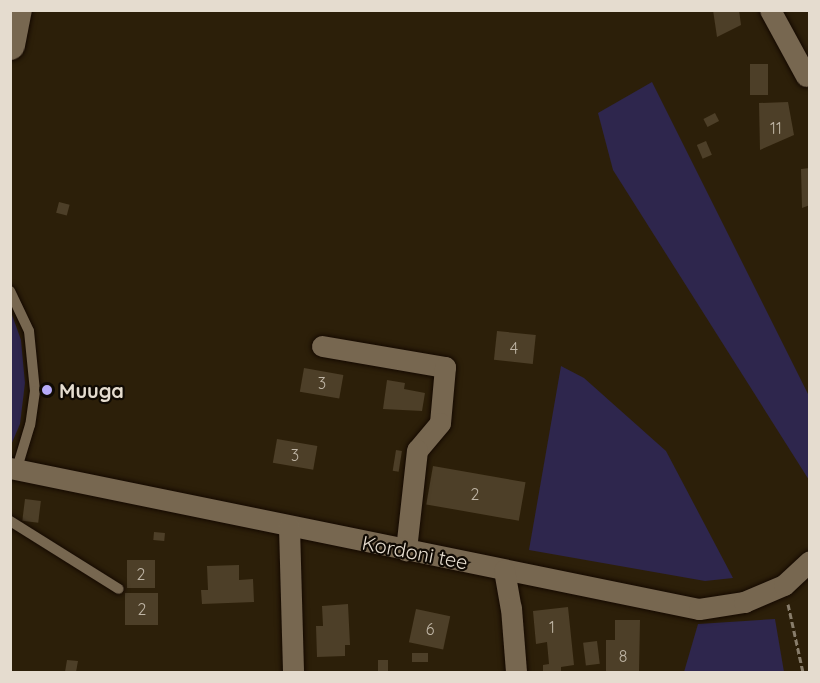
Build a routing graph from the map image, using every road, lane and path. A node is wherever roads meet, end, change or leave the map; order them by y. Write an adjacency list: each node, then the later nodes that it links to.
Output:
1 (17, 10): 3 (street)
2 (770, 10): 4 (street)
3 (10, 45)
4 (808, 75)
5 (10, 291): 7 (lane)
6 (322, 346): 10 (street)
7 (14, 468): 9 (street, Kordoni tee)
8 (10, 521): 15 (lane)
9 (289, 527): 10 (street, Kordoni tee); 16 (street)
10 (406, 550): 12 (street, Kordoni tee)
11 (810, 561): 14 (street, Kordoni tee)
12 (504, 570): 14 (street, Kordoni tee); 17 (street)
13 (810, 582): 14 (street)
14 (784, 585): 18 (path)
15 (119, 590)
16 (293, 672)
17 (516, 672)
18 (803, 672)

